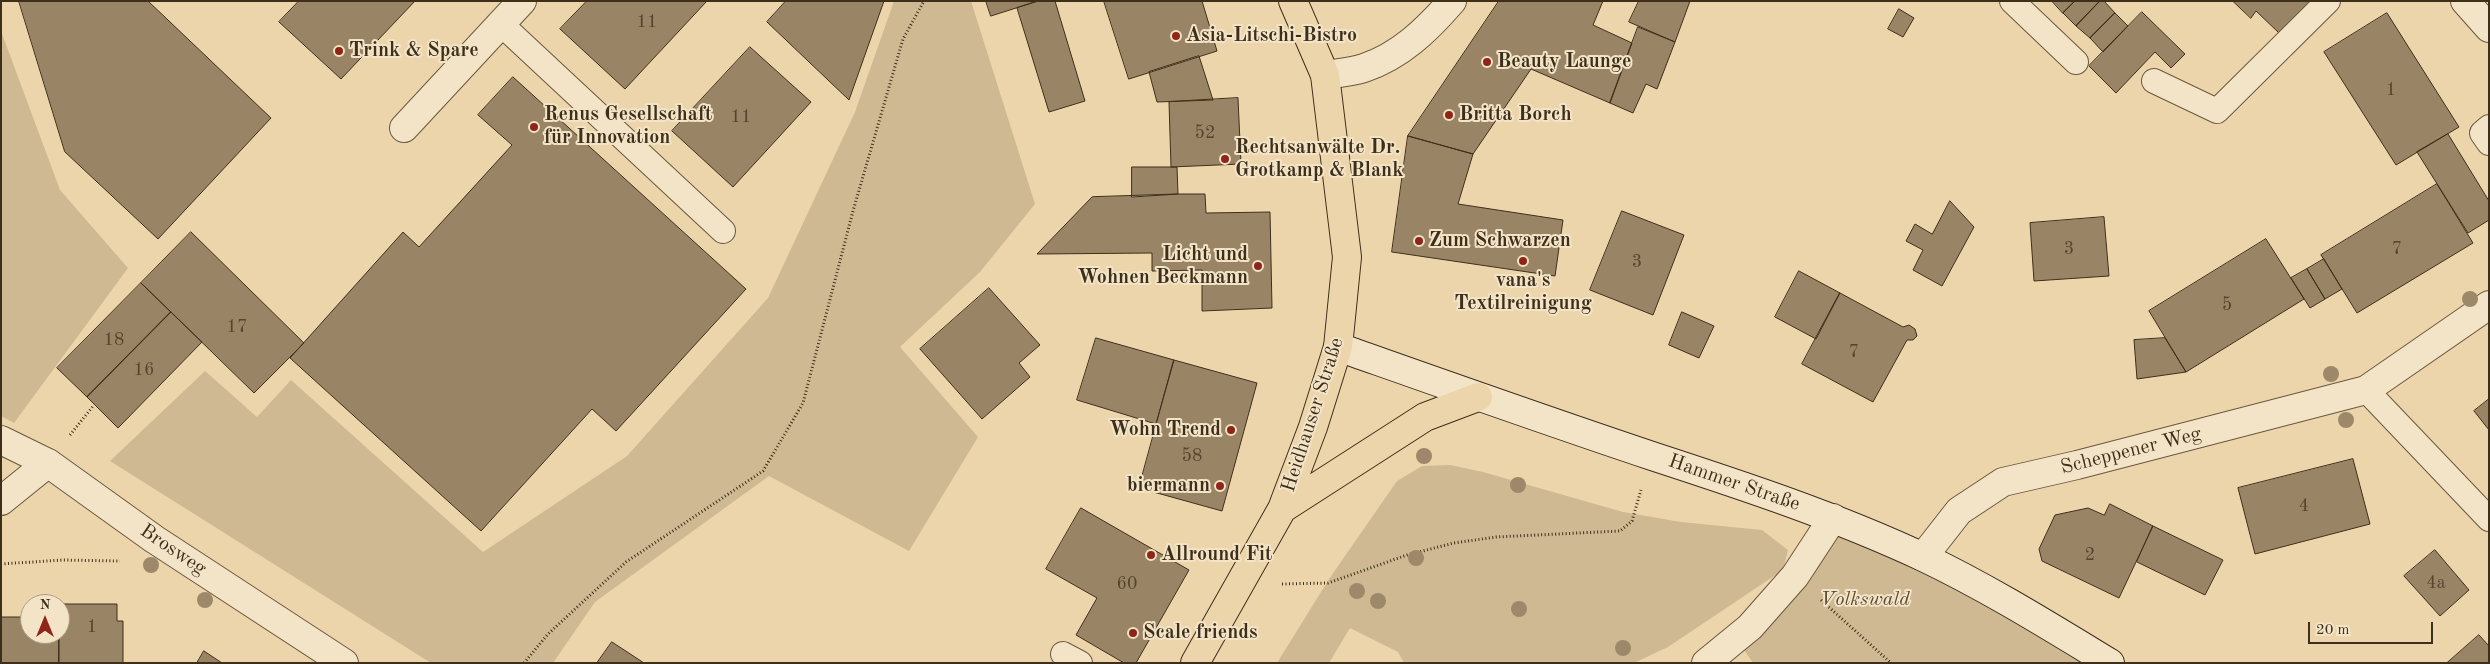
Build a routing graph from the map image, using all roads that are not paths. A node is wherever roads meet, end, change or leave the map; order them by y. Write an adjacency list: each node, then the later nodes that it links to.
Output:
1 (522, 1): 7 (street)
2 (1293, 1): 10 (main road, Heidhauser Straße)
3 (1452, 1): 10 (street)
4 (2012, 1): 9 (lane)
5 (2328, 1): 11 (lane)
6 (2465, 1): 8 (street)
7 (501, 24): 13 (street); 15 (lane)
8 (2489, 28)
9 (2076, 62)
10 (1325, 75): 17 (main road, Heidhauser Straße)
11 (2154, 81)
12 (2489, 127): 14 (lane)
13 (404, 128)
14 (2489, 143)
15 (723, 231)
16 (2489, 305): 18 (street, Scheppener Weg)
17 (1338, 347): 19 (street, Hammer Straße); 23 (main road, Heidhauser Straße)
18 (2366, 390): 25 (lane); 26 (street, Scheppener Weg)
19 (1478, 397): 23 (main road); 24 (street, Hammer Straße)
20 (1, 440): 21 (street, Brosweg)
21 (48, 463): 22 (street); 27 (street, Brosweg)
22 (1, 501)
23 (1282, 509): 28 (main road, Heidhauser Straße)
24 (1833, 518): 26 (street, Hammer Straße); 29 (street)
25 (2489, 518)
26 (1923, 557): 30 (street, Hammer Straße)
27 (344, 663)
28 (1195, 663)
29 (1706, 663)
30 (2110, 663)

